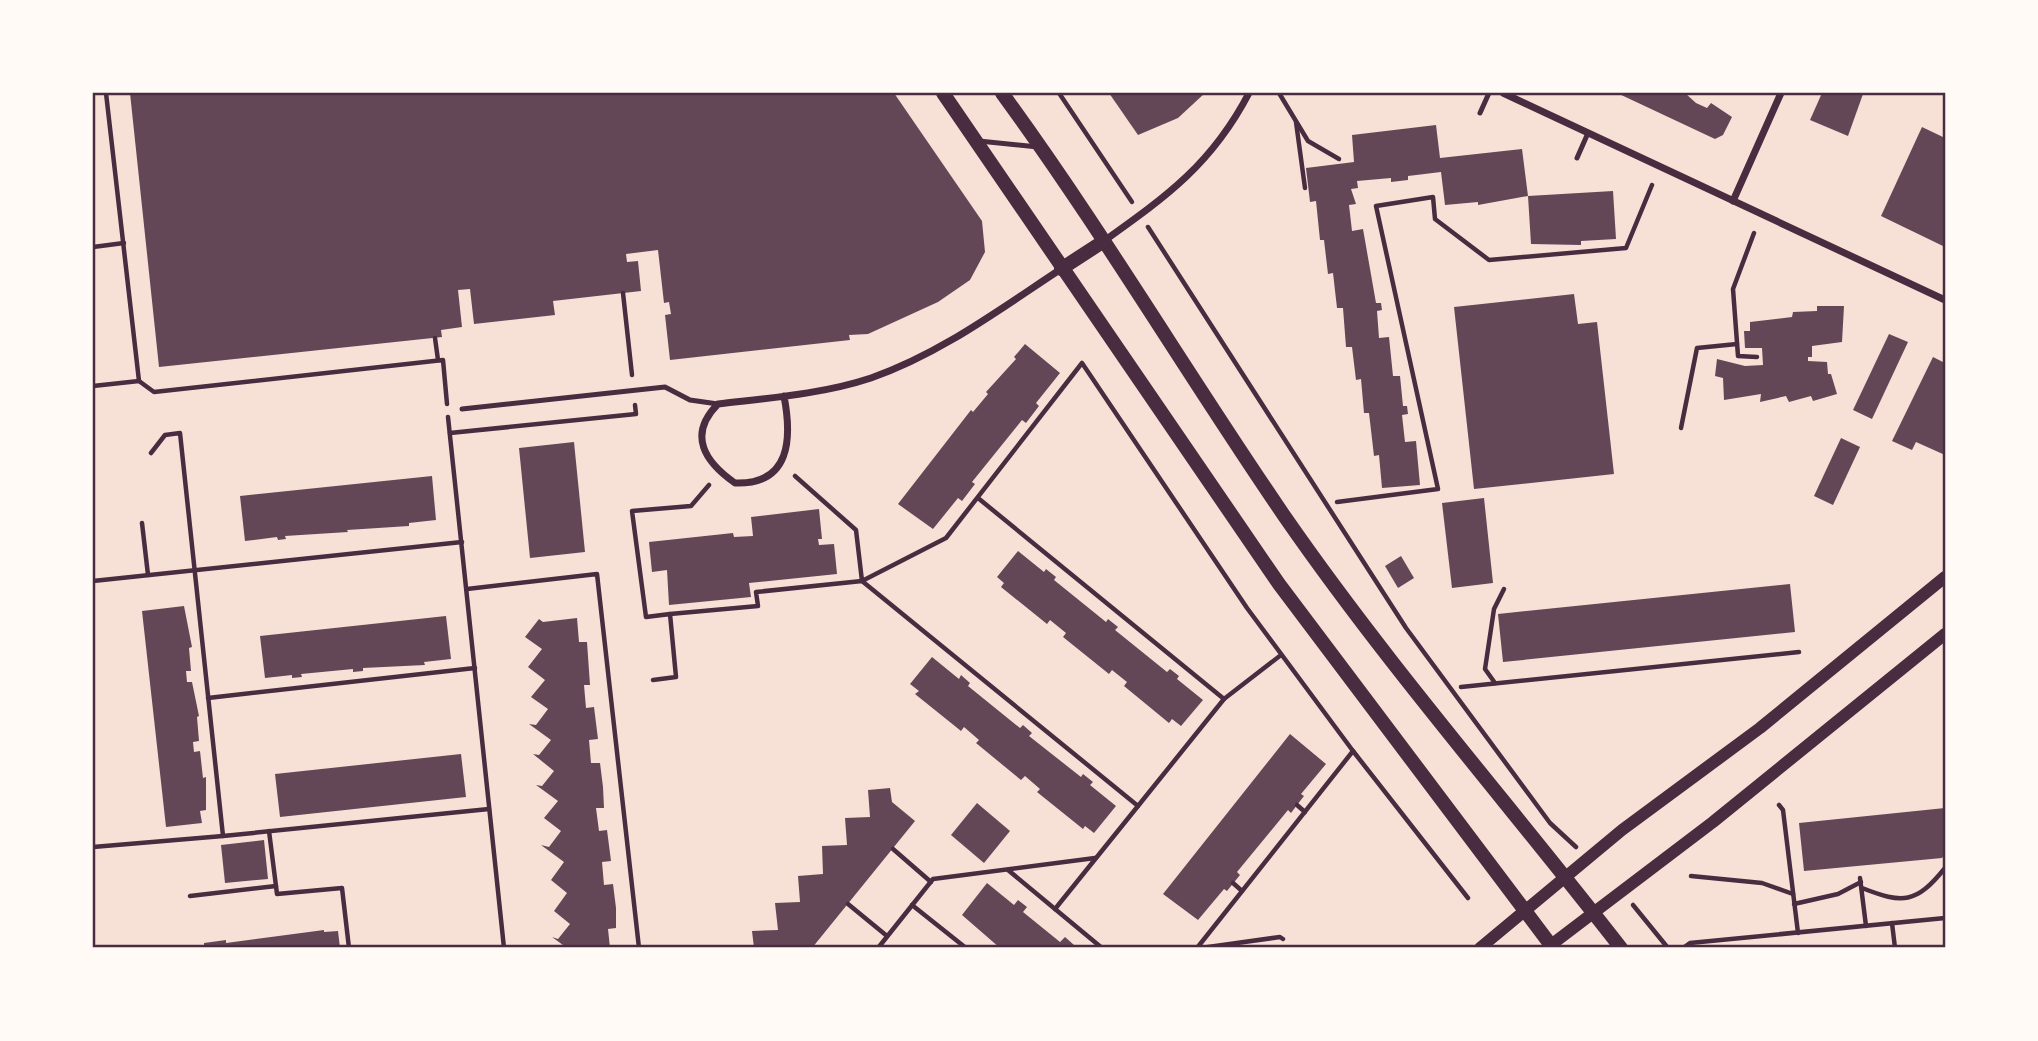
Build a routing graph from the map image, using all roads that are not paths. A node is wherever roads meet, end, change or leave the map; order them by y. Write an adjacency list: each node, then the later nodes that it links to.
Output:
1 (943, 93): 9 (main road)
2 (1002, 93): 10 (main road)
3 (1249, 93): 13 (street)
4 (1489, 93): 7 (lane)
5 (1503, 93): 8 (street)
6 (1781, 93): 12 (street)
7 (1480, 113)
8 (1588, 133): 11 (lane); 12 (street)
9 (979, 141): 10 (lane); 14 (main road)
10 (1041, 147): 13 (main road)
11 (1577, 158)
12 (1733, 201): 15 (street)
13 (1104, 241): 14 (main road); 21 (main road)
14 (1061, 269): 16 (street); 22 (main road)
15 (1945, 300)
16 (784, 396): 17 (street); 17 (street)
17 (718, 404): 18 (lane)
18 (462, 409)
19 (1945, 577): 21 (street)
20 (1945, 634): 23 (street)
21 (1566, 877): 22 (street); 23 (main road)
22 (1524, 912): 24 (main road); 25 (street)
23 (1594, 913): 24 (street); 26 (main road)
24 (1550, 947)
25 (1480, 948)
26 (1621, 948)

